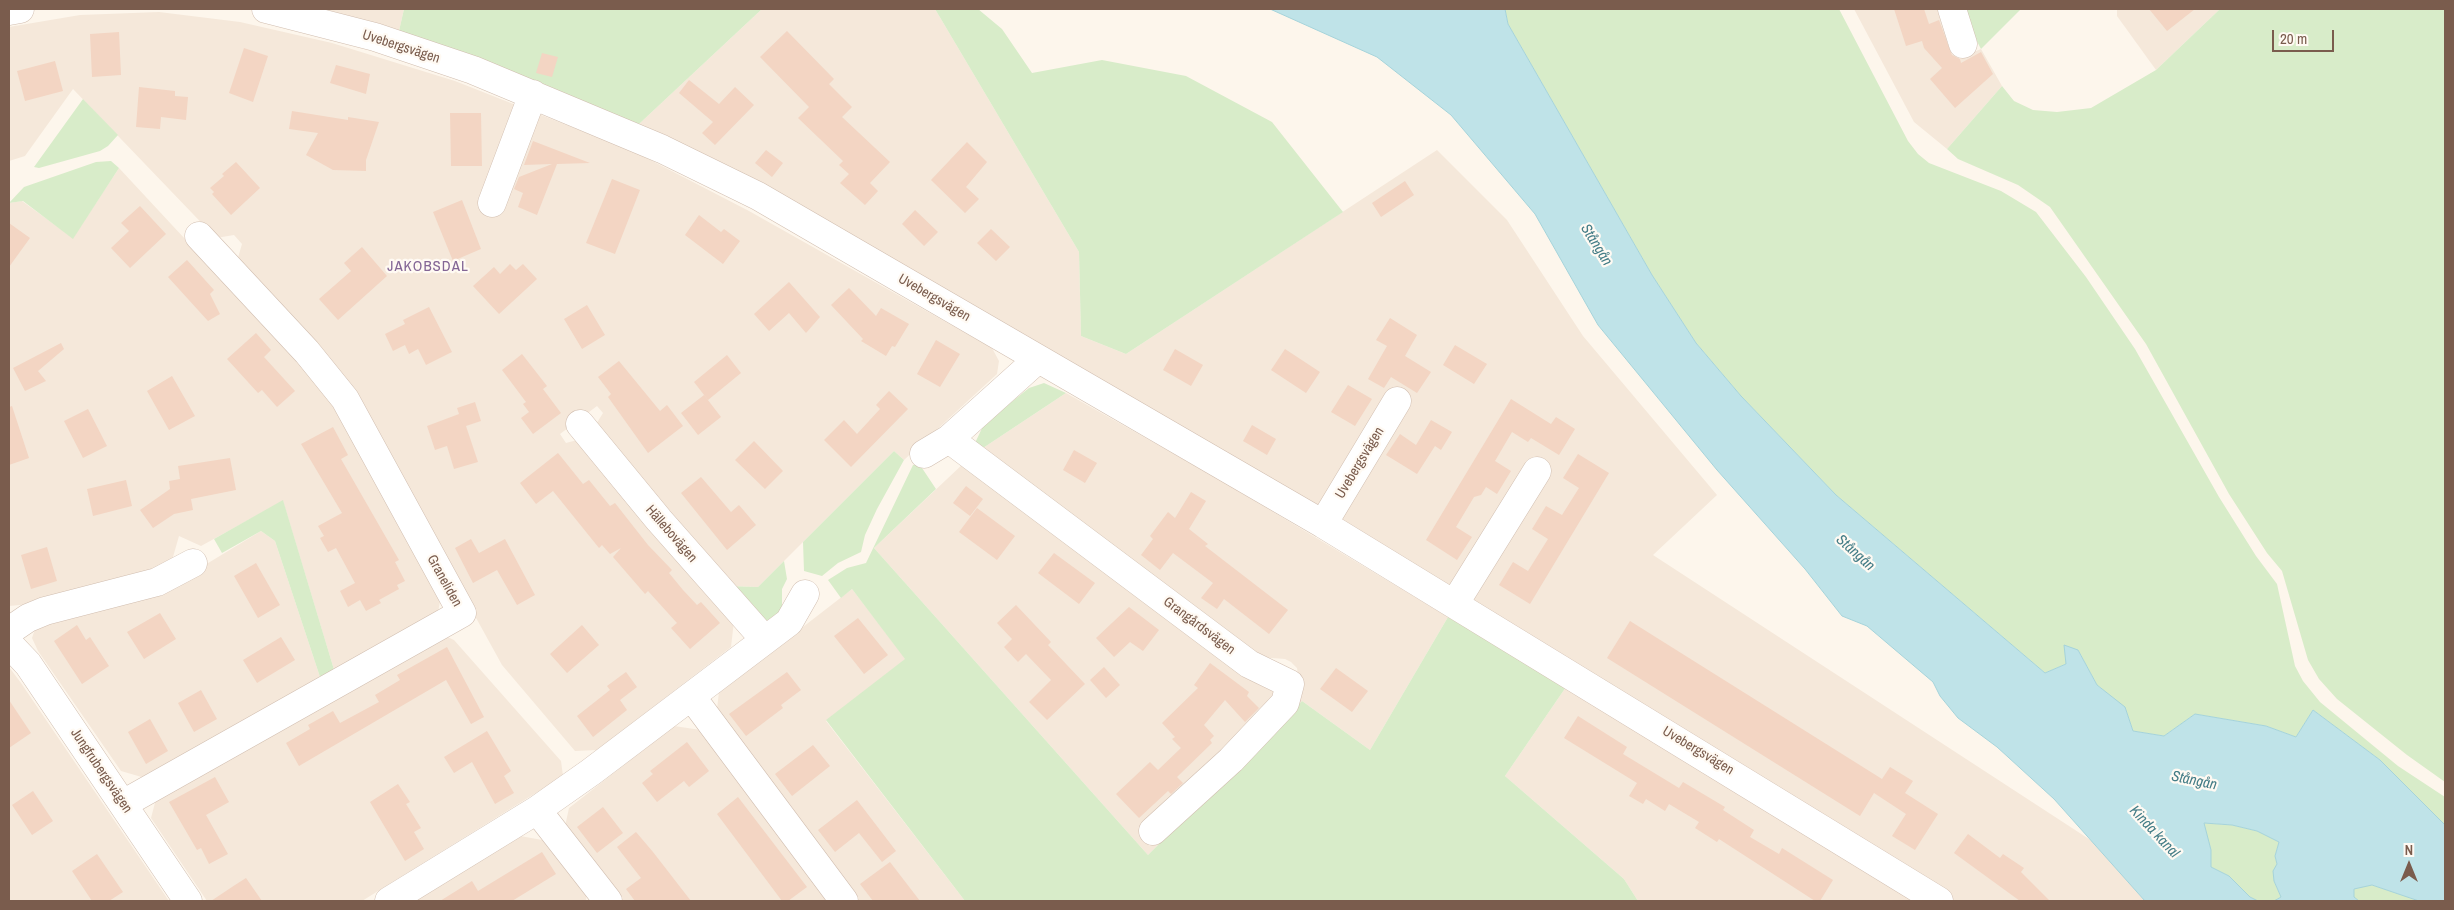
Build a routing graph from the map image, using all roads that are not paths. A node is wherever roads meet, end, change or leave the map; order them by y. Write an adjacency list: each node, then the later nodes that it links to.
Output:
1 (20, 9): 4 (street)
2 (266, 9): 6 (street, Uvebergsvägen)
3 (1952, 9): 5 (street)
4 (9, 11)
5 (1963, 44)
6 (533, 94): 7 (street); 9 (street, Uvebergsvägen)
7 (492, 203)
8 (199, 236): 23 (street, Graneliden)
9 (1038, 359): 12 (street); 15 (street, Uvebergsvägen)
10 (1397, 401): 15 (street, Uvebergsvägen)
11 (580, 424): 20 (street, Hällebovägen)
12 (949, 439): 13 (street); 25 (street, Grangårdsvägen)
13 (924, 454)
14 (1537, 471): 18 (street)
15 (1324, 524): 18 (street, Uvebergsvägen)
16 (193, 563): 19 (street)
17 (805, 594): 20 (street)
18 (1455, 603): 30 (street, Uvebergsvägen)
19 (9, 631)
20 (764, 640): 22 (street)
21 (9, 644): 23 (street, Jungfrubergsvägen)
22 (691, 696): 24 (street); 29 (street)
23 (123, 804): 26 (street, Jungfrubergsvägen)
24 (537, 810): 27 (street); 28 (street)
25 (1153, 831)
26 (188, 901)
27 (389, 901)
28 (608, 901)
29 (844, 901)
30 (1939, 901)

